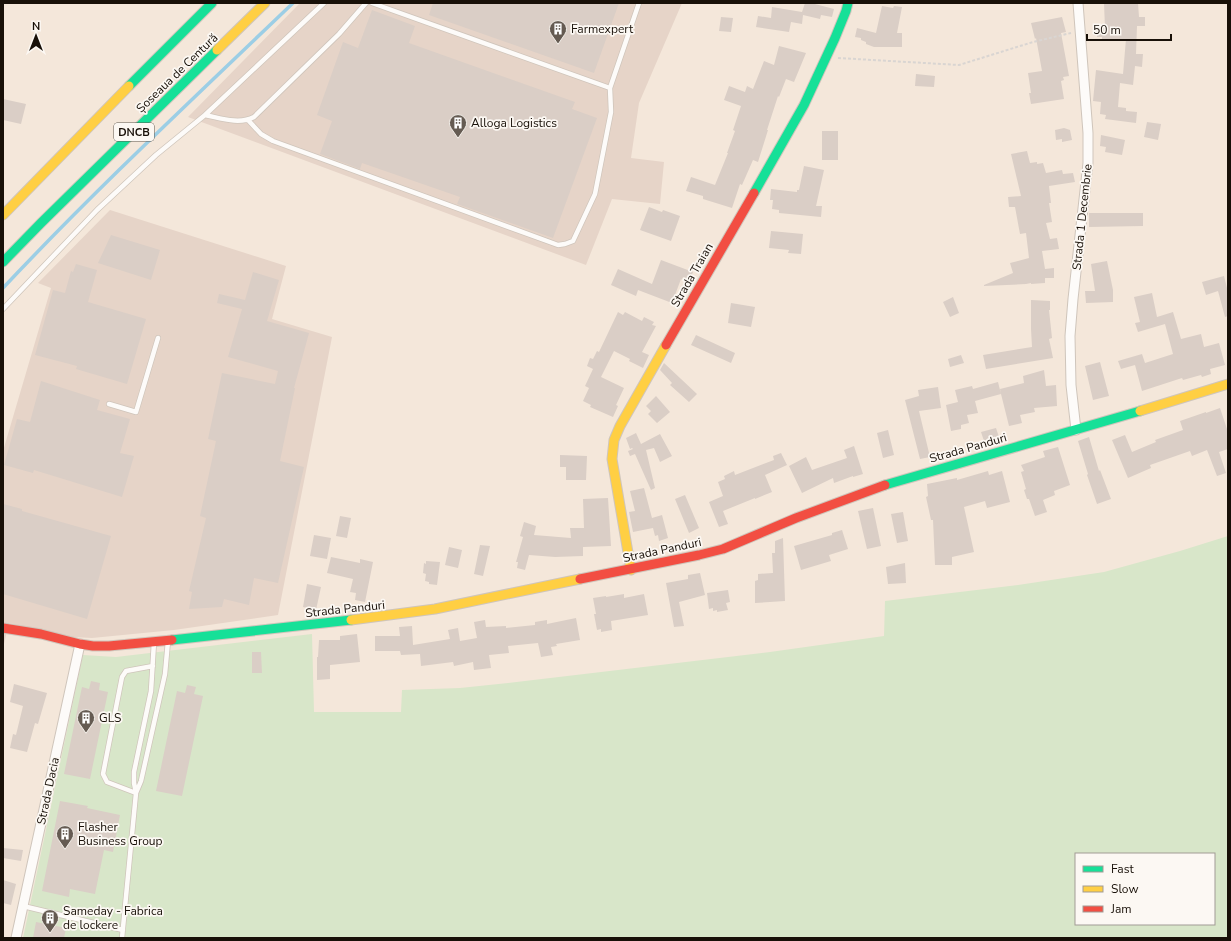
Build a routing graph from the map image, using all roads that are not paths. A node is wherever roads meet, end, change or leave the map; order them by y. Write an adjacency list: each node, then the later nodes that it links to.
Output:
1 (212, 3): 12 (street, Șoseaua de Centură / DNCB)
2 (265, 3): 13 (street, Șoseaua de Centură / DNCB)
3 (324, 3): 10 (lane)
4 (366, 3): 11 (lane)
5 (372, 3): 9 (lane)
6 (639, 3): 9 (lane)
7 (848, 3): 19 (street, Strada Traian)
8 (1078, 3): 18 (street, Strada 1 Decembrie)
9 (610, 88): 11 (lane)
10 (205, 115): 11 (lane); 14 (lane)
11 (248, 120)
12 (3, 215)
13 (3, 262)
14 (3, 309)
15 (158, 338): 17 (lane)
16 (1228, 384): 18 (street, Strada Panduri)
17 (109, 404)
18 (1076, 430): 19 (street, Strada Panduri)
19 (631, 570): 21 (street, Strada Panduri)
20 (3, 628): 23 (street, Strada Panduri)
21 (168, 641): 22 (street, Strada Panduri); 25 (lane)
22 (154, 642): 23 (street, Strada Panduri); 24 (lane)
23 (80, 644): 26 (street, Strada Dacia)
24 (153, 666): 25 (lane); 25 (lane)
25 (136, 793): 27 (lane)
26 (23, 906): 27 (lane); 28 (street, Strada Dacia)
27 (123, 930): 29 (lane)
28 (16, 938)
29 (122, 938)

